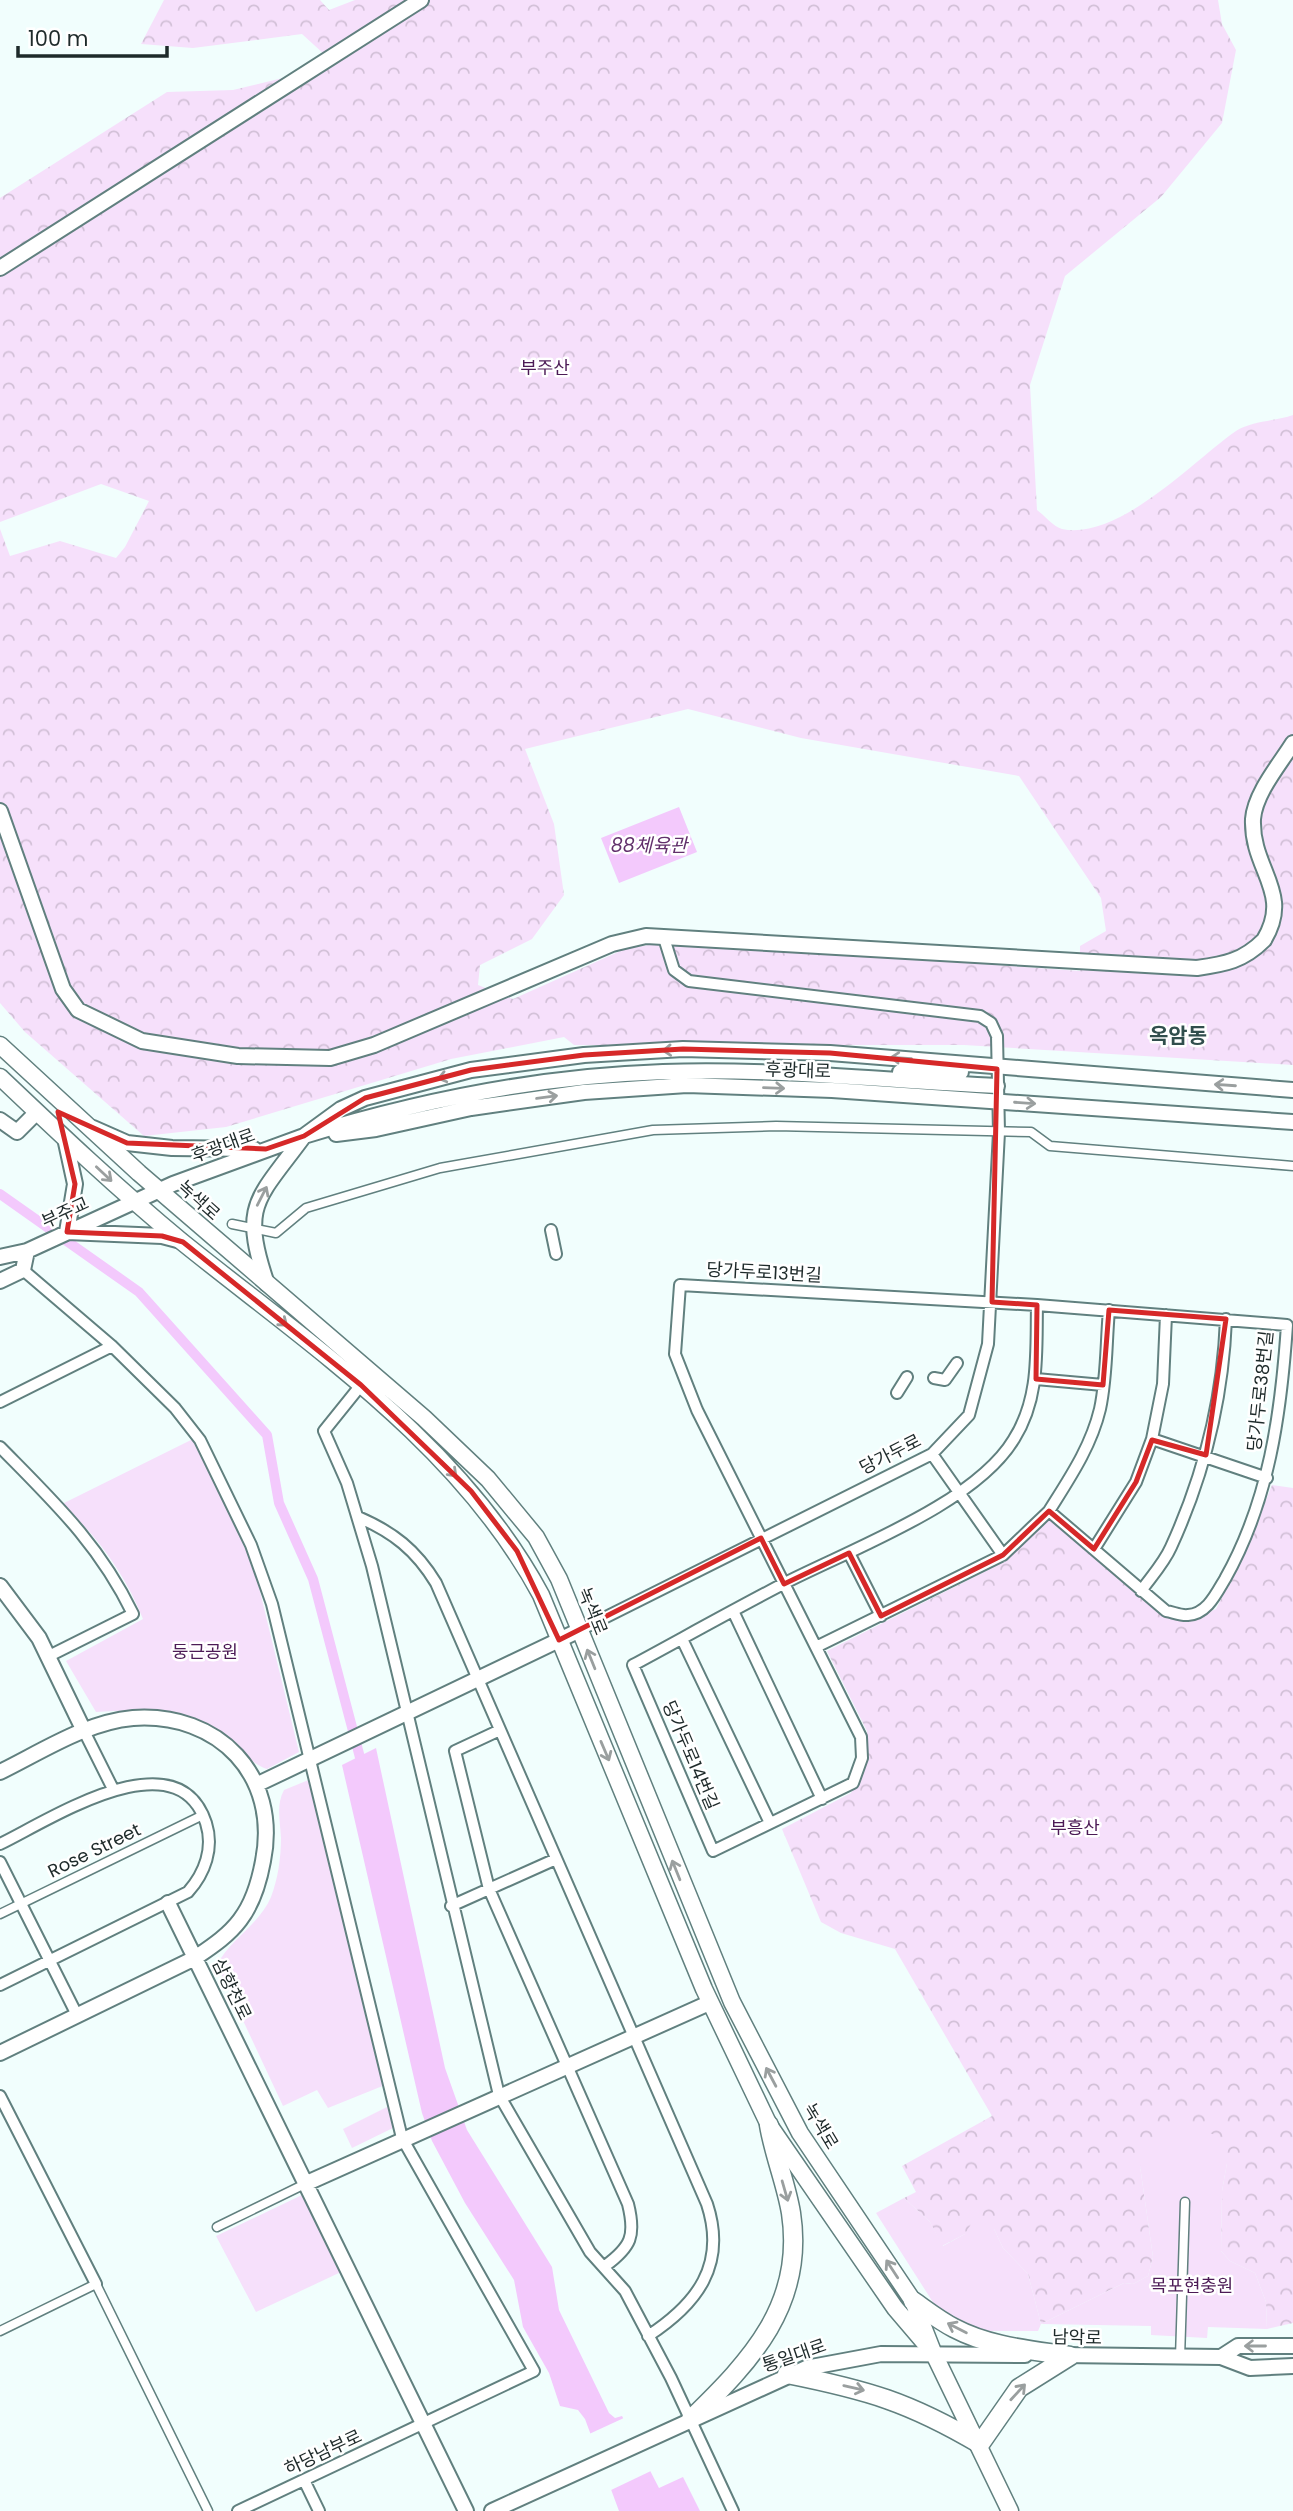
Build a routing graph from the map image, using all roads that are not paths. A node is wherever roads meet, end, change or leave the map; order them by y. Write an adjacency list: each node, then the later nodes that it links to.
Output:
1 (421, 0): 2 (street)
2 (0, 268)
3 (1293, 743): 5 (street)
4 (0, 811): 5 (street)
5 (664, 938): 7 (street, 당가두로)
6 (0, 1045): 14 (main road, 녹색로)
7 (997, 1069): 9 (street, 후광대로, one-way to 7); 10 (street, 당가두로); 16 (street, 후광대로, one-way to 16)
8 (0, 1077): 11 (main road, 녹색로)
9 (1293, 1090)
10 (997, 1094): 13 (street, 후광대로, one-way to 13); 15 (street, 당가두로); 16 (street, 후광대로, one-way to 10)
11 (37, 1112): 12 (street); 17 (main road, 녹색로)
12 (0, 1120)
13 (1293, 1122)
14 (87, 1125): 18 (street); 20 (main road, 녹색로)
15 (999, 1132): 19 (street); 23 (street); 33 (street, 당가두로)
16 (304, 1136): 18 (street, 후광대로); 23 (street, one-way to 16)
17 (65, 1138): 21 (main road, 녹색로, one-way to 21); 25 (street)
18 (266, 1149): 20 (street, 후광대로)
19 (1293, 1166)
20 (160, 1191): 21 (street, 후광대로); 32 (main road, 녹색로)
21 (125, 1204): 25 (street, 부주교); 26 (main road, 녹색로)
22 (232, 1224): 23 (street)
23 (252, 1228): 32 (street)
24 (551, 1230): 29 (street)
25 (67, 1233): 26 (street); 27 (street, 부주교)
26 (183, 1242): 43 (main road, 녹색로, one-way to 43)
27 (27, 1251): 28 (street, 부주교); 30 (street)
28 (2, 1253)
29 (556, 1254)
30 (23, 1270): 31 (street); 38 (street)
31 (0, 1281)
32 (267, 1284): 64 (main road, 녹색로)
33 (992, 1302): 34 (street, 당가두로38번길); 49 (street, 당가두로); 55 (street, 당가두로13번길)
34 (1037, 1306): 35 (street, 당가두로38번길); 42 (street)
35 (1109, 1310): 36 (street, 당가두로38번길); 44 (street)
36 (1167, 1315): 37 (street, 당가두로38번길); 47 (street)
37 (1226, 1319): 50 (street); 51 (street, 당가두로38번길)
38 (111, 1346): 46 (street); 73 (street)
39 (957, 1363): 41 (street)
40 (907, 1377): 45 (street)
41 (934, 1378)
42 (1036, 1379): 44 (street); 52 (street)
43 (361, 1385): 54 (street); 66 (main road, 녹색로, one-way to 66)
44 (1103, 1385): 53 (street)
45 (897, 1393)
46 (0, 1402)
47 (1153, 1439): 50 (street, 당가두로38번길); 56 (street)
48 (0, 1447): 68 (street)
49 (932, 1454): 52 (street); 55 (street, 당가두로)
50 (1206, 1455): 51 (street, 당가두로38번길); 61 (street)
51 (1267, 1478): 61 (street, 당가두로38번길)
52 (960, 1493): 57 (street); 58 (street)
53 (1049, 1511): 56 (street, 당가두로38번길); 58 (street)
54 (358, 1517): 69 (street); 70 (street)
55 (761, 1538): 59 (street); 64 (street, 당가두로)
56 (1094, 1549): 61 (street, 당가두로38번길)
57 (849, 1553): 59 (street); 63 (street)
58 (1003, 1555): 63 (street)
59 (784, 1584): 62 (street, 당가두로14번길); 67 (street, 당가두로14번길)
60 (0, 1586): 68 (street)
61 (1141, 1591)
62 (733, 1611): 65 (street, 당가두로14번길); 77 (street)
63 (881, 1616): 67 (street)
64 (580, 1630): 66 (street); 105 (main road, 녹색로, one-way to 64)
65 (682, 1639): 79 (street); 79 (street, 당가두로14번길)
66 (559, 1640): 69 (street); 91 (main road, 녹색로, one-way to 91)
67 (816, 1647): 77 (street, 당가두로14번길)
68 (49, 1656): 72 (street)
69 (478, 1679): 70 (street); 71 (street)
70 (401, 1715): 73 (street); 86 (street)
71 (500, 1730): 81 (street); 83 (street)
72 (84, 1731): 74 (street, 삼향천로); 75 (street, 삼향천로); 76 (street)
73 (312, 1758): 75 (street); 99 (street)
74 (0, 1772)
75 (258, 1784): 88 (street, 삼향천로)
76 (113, 1789): 78 (street); 80 (street)
77 (822, 1799): 79 (street, 당가두로14번길)
78 (203, 1815): 84 (street); 85 (street, Rose Street)
79 (770, 1823)
80 (0, 1844)
81 (556, 1859): 83 (street); 93 (street)
82 (0, 1862): 85 (street)
83 (489, 1889): 86 (street); 95 (street)
84 (168, 1903): 88 (street); 89 (street)
85 (21, 1904): 87 (street, Rose Street); 89 (street)
86 (451, 1906): 97 (street)
87 (0, 1914)
88 (195, 1958): 92 (street); 100 (street, 삼향천로)
89 (49, 1961): 90 (street); 92 (street)
90 (0, 1985)
91 (709, 2003): 93 (street); 98 (main road, 녹색로)
92 (77, 2015): 94 (street)
93 (633, 2035): 95 (street); 107 (street)
94 (0, 2053)
95 (567, 2065): 97 (street); 103 (street)
96 (0, 2096): 104 (street)
97 (495, 2097): 99 (street); 103 (street)
98 (769, 2125): 109 (main road, 녹색로); 115 (main road, one-way to 115)
99 (405, 2137): 100 (street); 116 (street, 하당남부로)
100 (307, 2183): 102 (street); 116 (street, 삼향천로)
101 (1185, 2202): 112 (street)
102 (217, 2227)
103 (605, 2266): 107 (street)
104 (96, 2284): 106 (street); 119 (street)
105 (913, 2301): 109 (main road, 녹색로); 110 (main road, one-way to 105)
106 (0, 2331)
107 (648, 2336): 115 (street)
108 (1293, 2346): 111 (street, 남악로, one-way to 111)
109 (933, 2352): 110 (street, 남악로); 114 (street, 통일대로); 117 (main road, 녹색로)
110 (1070, 2356): 112 (street, 남악로); 117 (main road, one-way to 110)
111 (1221, 2357): 112 (street, 남악로); 113 (street, 남악로)
112 (1181, 2358)
113 (1293, 2366)
114 (787, 2374): 115 (street, 통일대로); 117 (main road, one-way to 117)
115 (683, 2423): 123 (street, 통일대로); 124 (street)
116 (424, 2425): 118 (street, 하당남부로); 122 (street, 삼향천로)
117 (980, 2444): 125 (main road, 녹색로)
118 (304, 2480): 120 (street, 하당남부로); 121 (street)
119 (208, 2511)
120 (238, 2511)
121 (319, 2511)
122 (466, 2511)
123 (492, 2511)
124 (733, 2511)
125 (1010, 2511)

